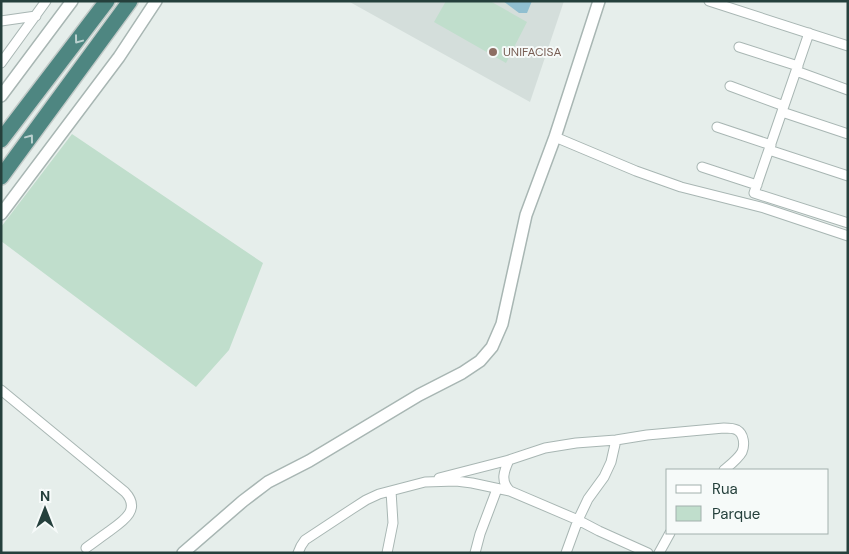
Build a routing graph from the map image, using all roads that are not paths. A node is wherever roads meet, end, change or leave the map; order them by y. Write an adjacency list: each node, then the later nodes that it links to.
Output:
1 (46, 1): 8 (street)
2 (72, 1): 17 (street)
3 (107, 1): 22 (highway, one-way to 22)
4 (130, 1): 26 (highway, one-way to 4)
5 (156, 1): 28 (street)
6 (598, 1): 21 (street)
7 (709, 1): 10 (street)
8 (36, 16): 9 (street); 13 (street)
9 (1, 22)
10 (809, 33): 11 (street); 14 (street)
11 (848, 46)
12 (739, 47): 14 (street)
13 (1, 63)
14 (797, 69): 16 (street); 18 (street)
15 (730, 86): 18 (street)
16 (848, 90)
17 (1, 96)
18 (783, 109): 20 (street); 23 (street)
19 (717, 127): 23 (street)
20 (848, 134)
21 (555, 137): 30 (street); 42 (street)
22 (1, 140)
23 (770, 148): 25 (street); 27 (street)
24 (702, 167): 27 (street)
25 (848, 176)
26 (1, 177)
27 (757, 185): 29 (street)
28 (1, 214)
29 (848, 223)
30 (848, 236)
31 (1, 390): 41 (street)
32 (616, 440): 33 (street); 34 (street); 39 (street)
33 (509, 460): 35 (street); 38 (street)
34 (725, 469)
35 (425, 482): 36 (street); 37 (street)
36 (497, 489): 38 (street); 45 (street)
37 (391, 491): 43 (street); 44 (street)
38 (510, 491): 39 (street)
39 (578, 520): 46 (street); 47 (street)
40 (669, 534): 48 (street)
41 (86, 548)
42 (183, 553)
43 (298, 553)
44 (387, 553)
45 (475, 553)
46 (566, 553)
47 (648, 553)
48 (659, 553)

